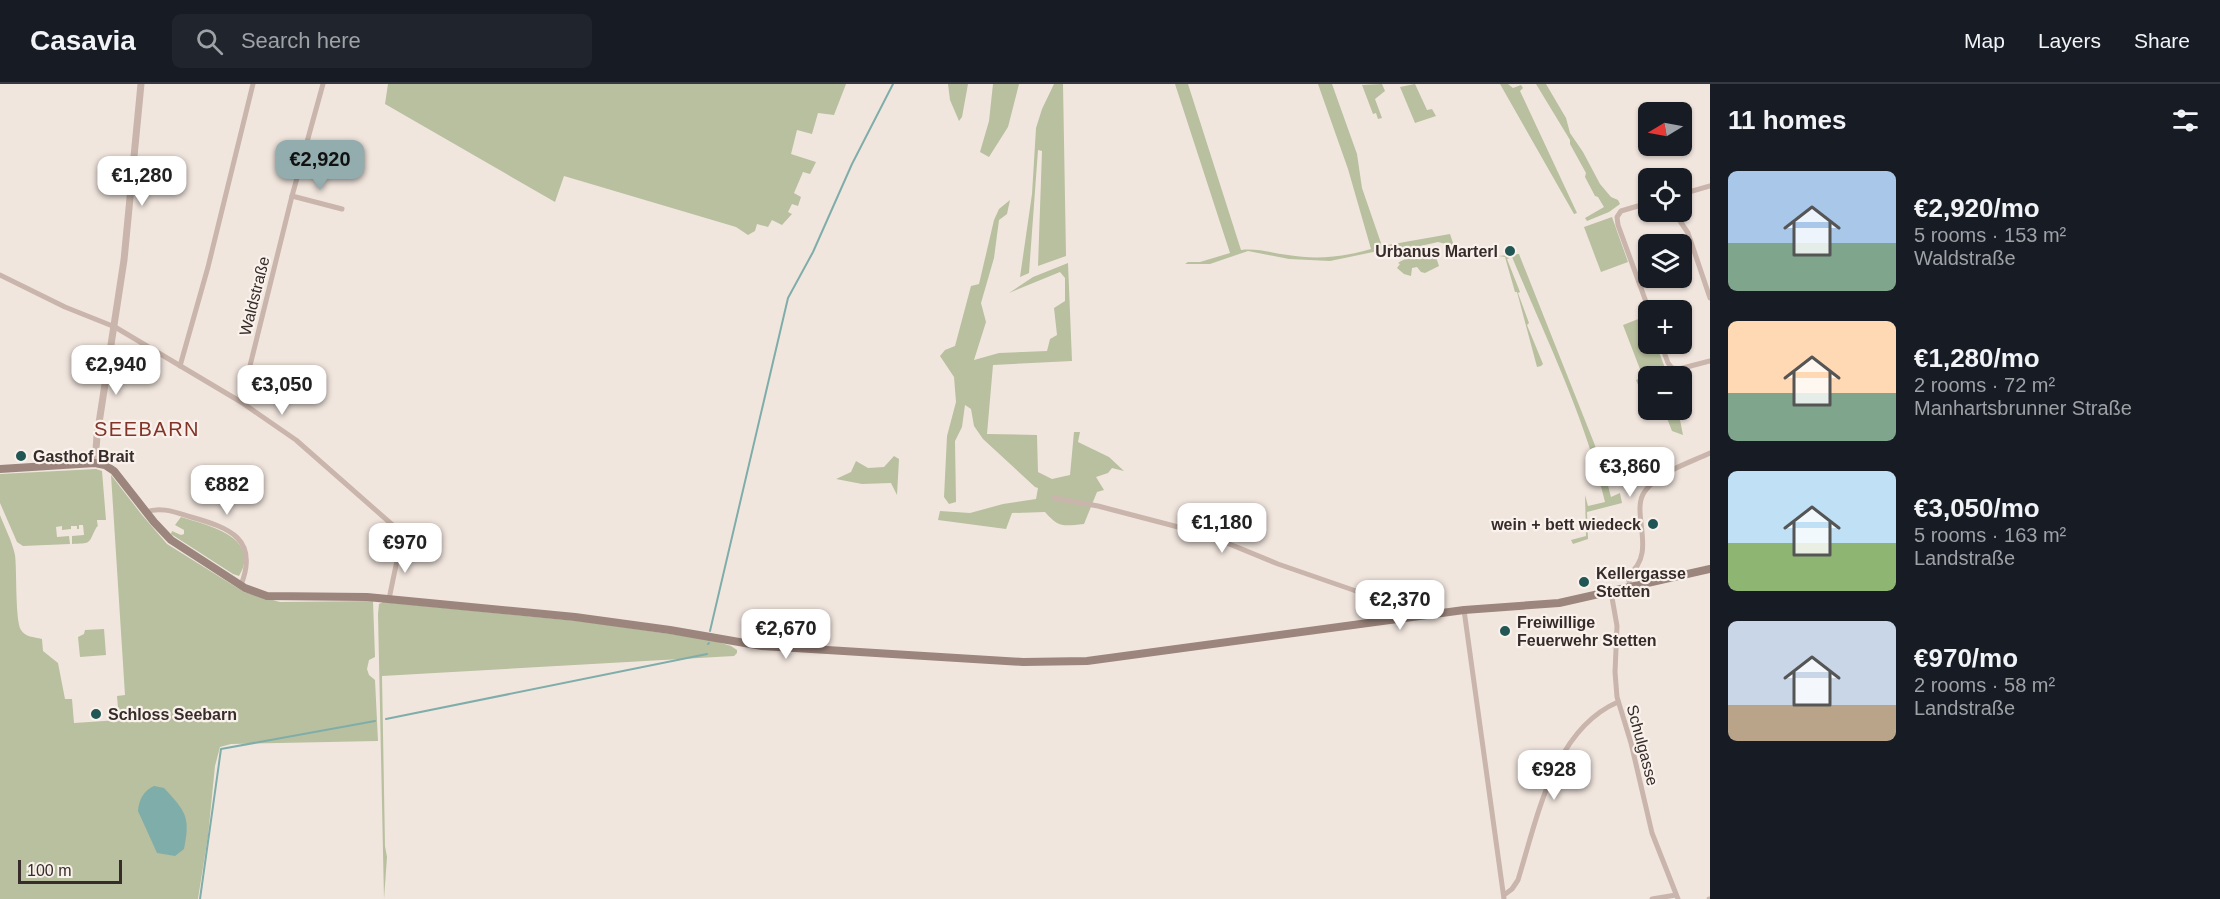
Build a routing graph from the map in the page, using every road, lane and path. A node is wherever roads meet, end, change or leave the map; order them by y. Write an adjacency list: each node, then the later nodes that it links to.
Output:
1 (141, 84): 13 (street)
2 (253, 84): 16 (street)
3 (323, 84): 6 (street, Waldstraße)
4 (1710, 186): 5 (street)
5 (1692, 191)
6 (292, 196): 8 (street); 17 (street, Waldstraße)
7 (1638, 206): 12 (street)
8 (342, 208)
9 (1681, 222): 11 (street)
10 (0, 274): 13 (street)
11 (1710, 297)
12 (1645, 300)
13 (115, 327): 16 (street); 19 (street)
14 (1665, 354): 15 (street)
15 (1710, 361)
16 (180, 366): 17 (street)
17 (241, 402): 27 (street)
18 (1710, 453): 25 (street)
19 (95, 464): 20 (main road); 22 (main road)
20 (0, 469)
21 (1054, 498): 29 (street)
22 (146, 512): 24 (main road); 24 (street)
23 (1710, 569): 25 (main road)
24 (241, 585): 27 (main road)
25 (1631, 588): 26 (main road)
26 (1611, 592): 28 (main road); 30 (street, Schulgasse)
27 (389, 599): 29 (main road)
28 (1464, 610): 29 (main road); 31 (street)
29 (1391, 620)
30 (1618, 702): 31 (street); 32 (street, Schulgasse)
31 (1504, 897)
32 (1677, 897): 33 (street)
33 (1652, 899)

